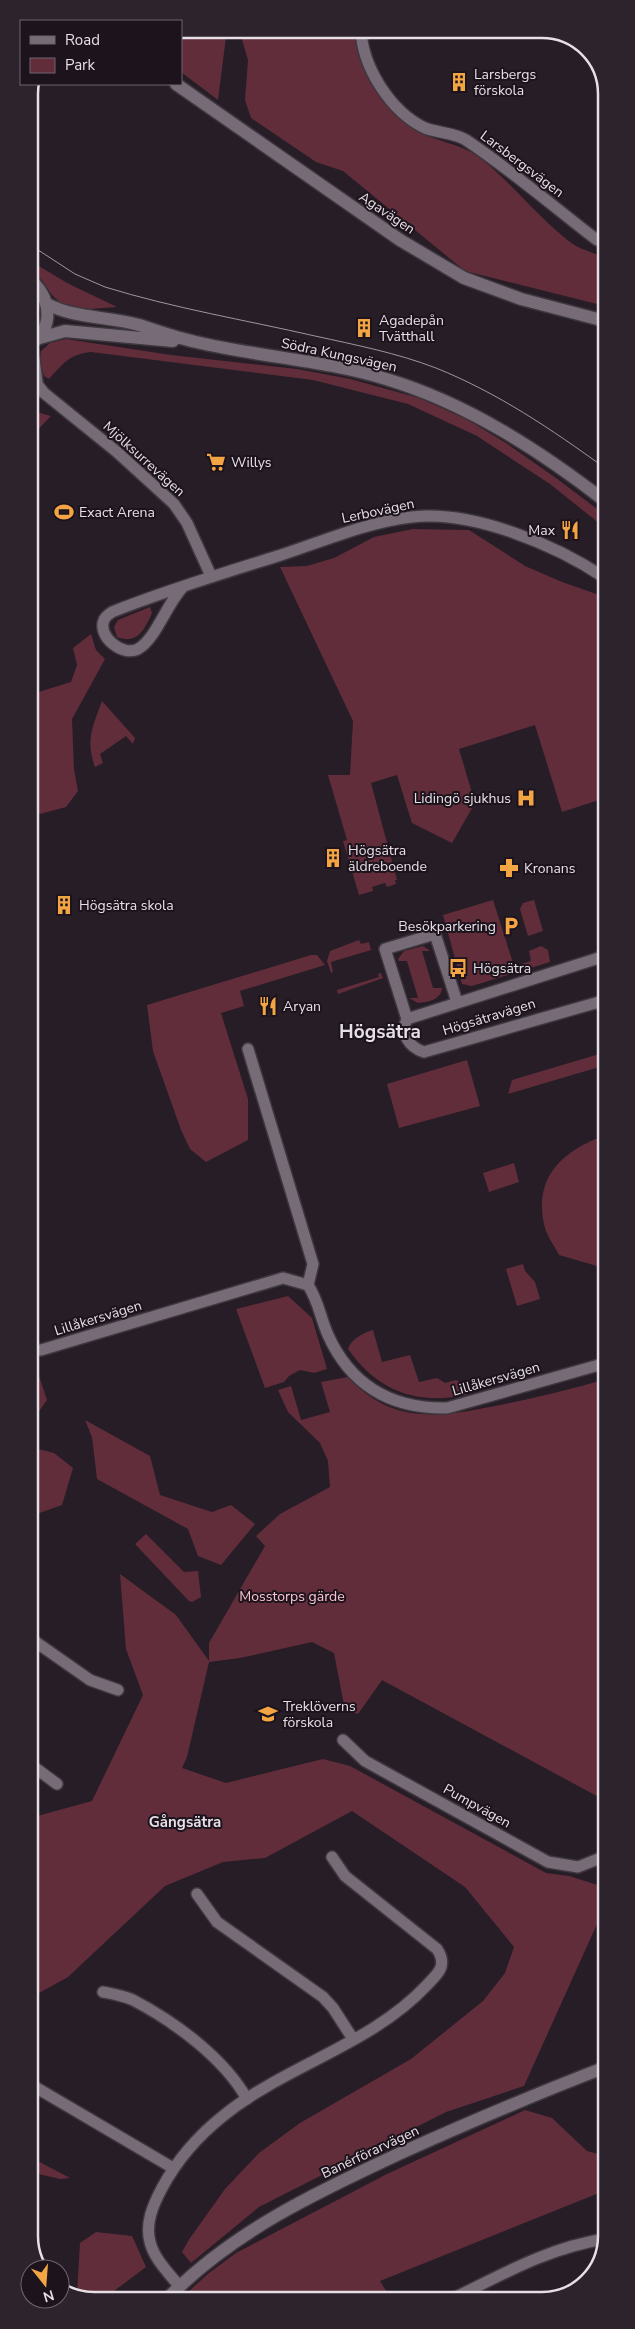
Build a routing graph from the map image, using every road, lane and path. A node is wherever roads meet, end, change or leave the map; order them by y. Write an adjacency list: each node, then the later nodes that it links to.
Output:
1 (363, 38): 3 (street, Larsbergsvägen)
2 (177, 85): 6 (street, Agavägen)
3 (597, 240)
4 (38, 287): 5 (street)
5 (47, 304): 7 (street); 9 (street, Södra Kungsvägen)
6 (598, 319)
7 (38, 334)
8 (38, 340): 9 (street, Södra Kungsvägen)
9 (196, 342): 11 (street, Södra Kungsvägen)
10 (38, 385): 13 (street, Mjölksurrevägen)
11 (598, 496)
12 (598, 574): 13 (street, Lerbovägen)
13 (211, 576): 14 (street, Lerbovägen)
14 (183, 587): 14 (street, Lerbovägen)
15 (598, 958): 16 (street, Högsätravägen)
16 (458, 1002): 18 (street, Högsätravägen); 18 (street, Högsätravägen)
17 (598, 1002): 18 (street, Högsätravägen)
18 (407, 1018)
19 (248, 1049): 20 (street)
20 (308, 1285): 21 (street, Lillåkersvägen); 22 (street, Lillåkersvägen)
21 (40, 1350)
22 (598, 1365)
23 (38, 1644): 24 (street)
24 (118, 1690)
25 (343, 1740): 29 (street, Pumpvägen)
26 (38, 1770): 27 (street)
27 (57, 1784)
28 (332, 1857): 32 (street)
29 (598, 1858)
30 (197, 1894): 32 (street)
31 (104, 1992): 35 (street)
32 (353, 2039): 35 (street)
33 (598, 2069): 38 (street, Banérförarvägen)
34 (38, 2089): 36 (street)
35 (247, 2099): 36 (street)
36 (173, 2168): 38 (street)
37 (597, 2241): 40 (street)
38 (180, 2286): 39 (street, Banérförarvägen)
39 (175, 2291)
40 (467, 2292)

